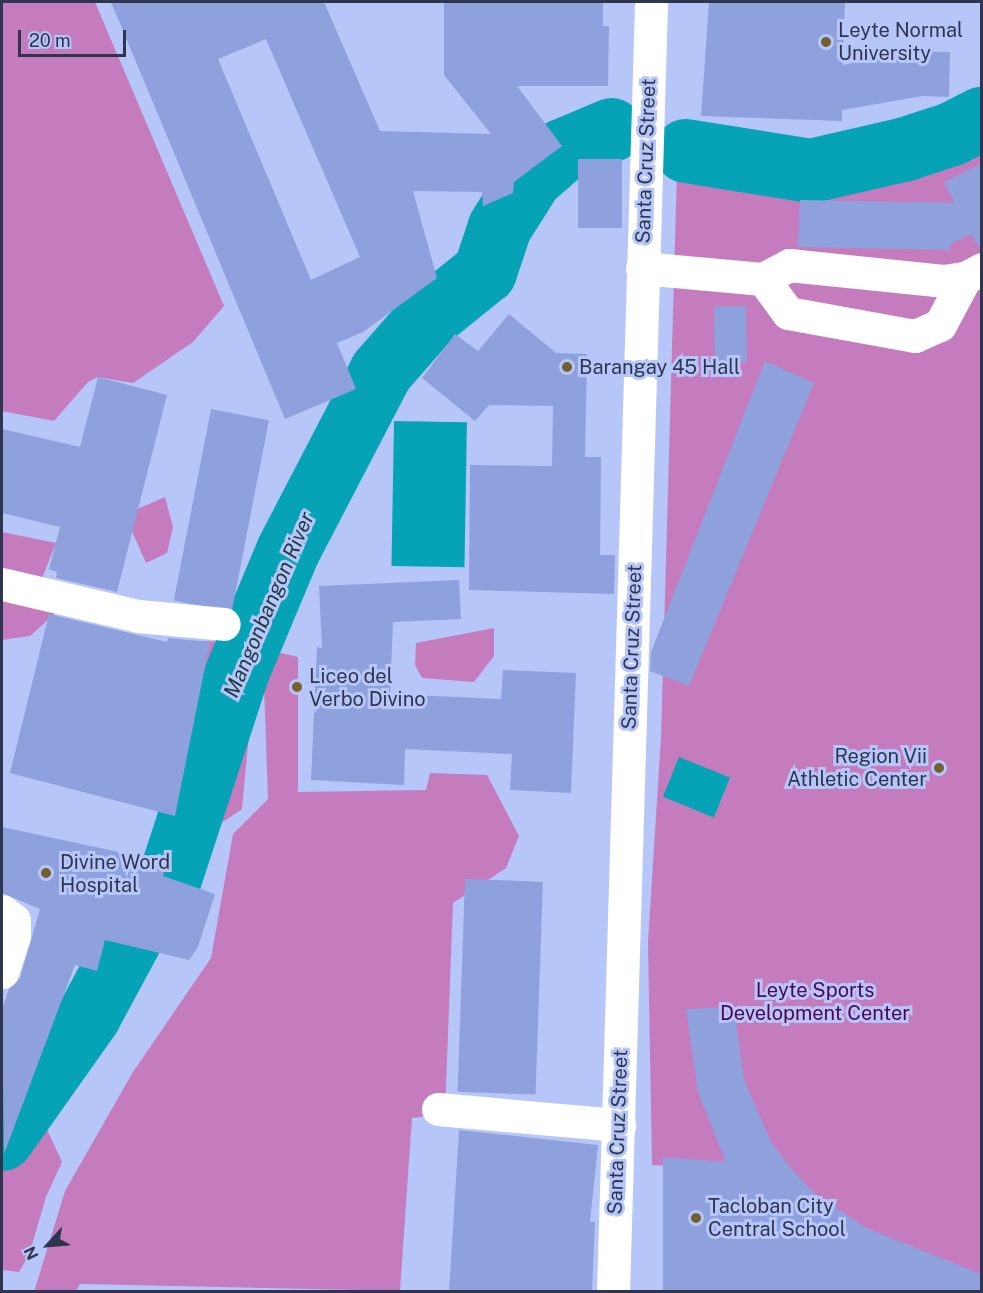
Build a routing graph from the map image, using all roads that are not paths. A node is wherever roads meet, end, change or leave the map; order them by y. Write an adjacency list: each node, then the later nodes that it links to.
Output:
1 (651, 2): 2 (street, Santa Cruz Street)
2 (642, 268): 4 (street); 10 (street, Santa Cruz Street)
3 (973, 274): 4 (street); 4 (street)
4 (763, 279)
5 (2, 584): 6 (street)
6 (224, 624)
7 (2, 911): 8 (street)
8 (2, 972)
9 (438, 1109): 10 (street)
10 (619, 1125): 11 (street, Santa Cruz Street)
11 (613, 1292)

